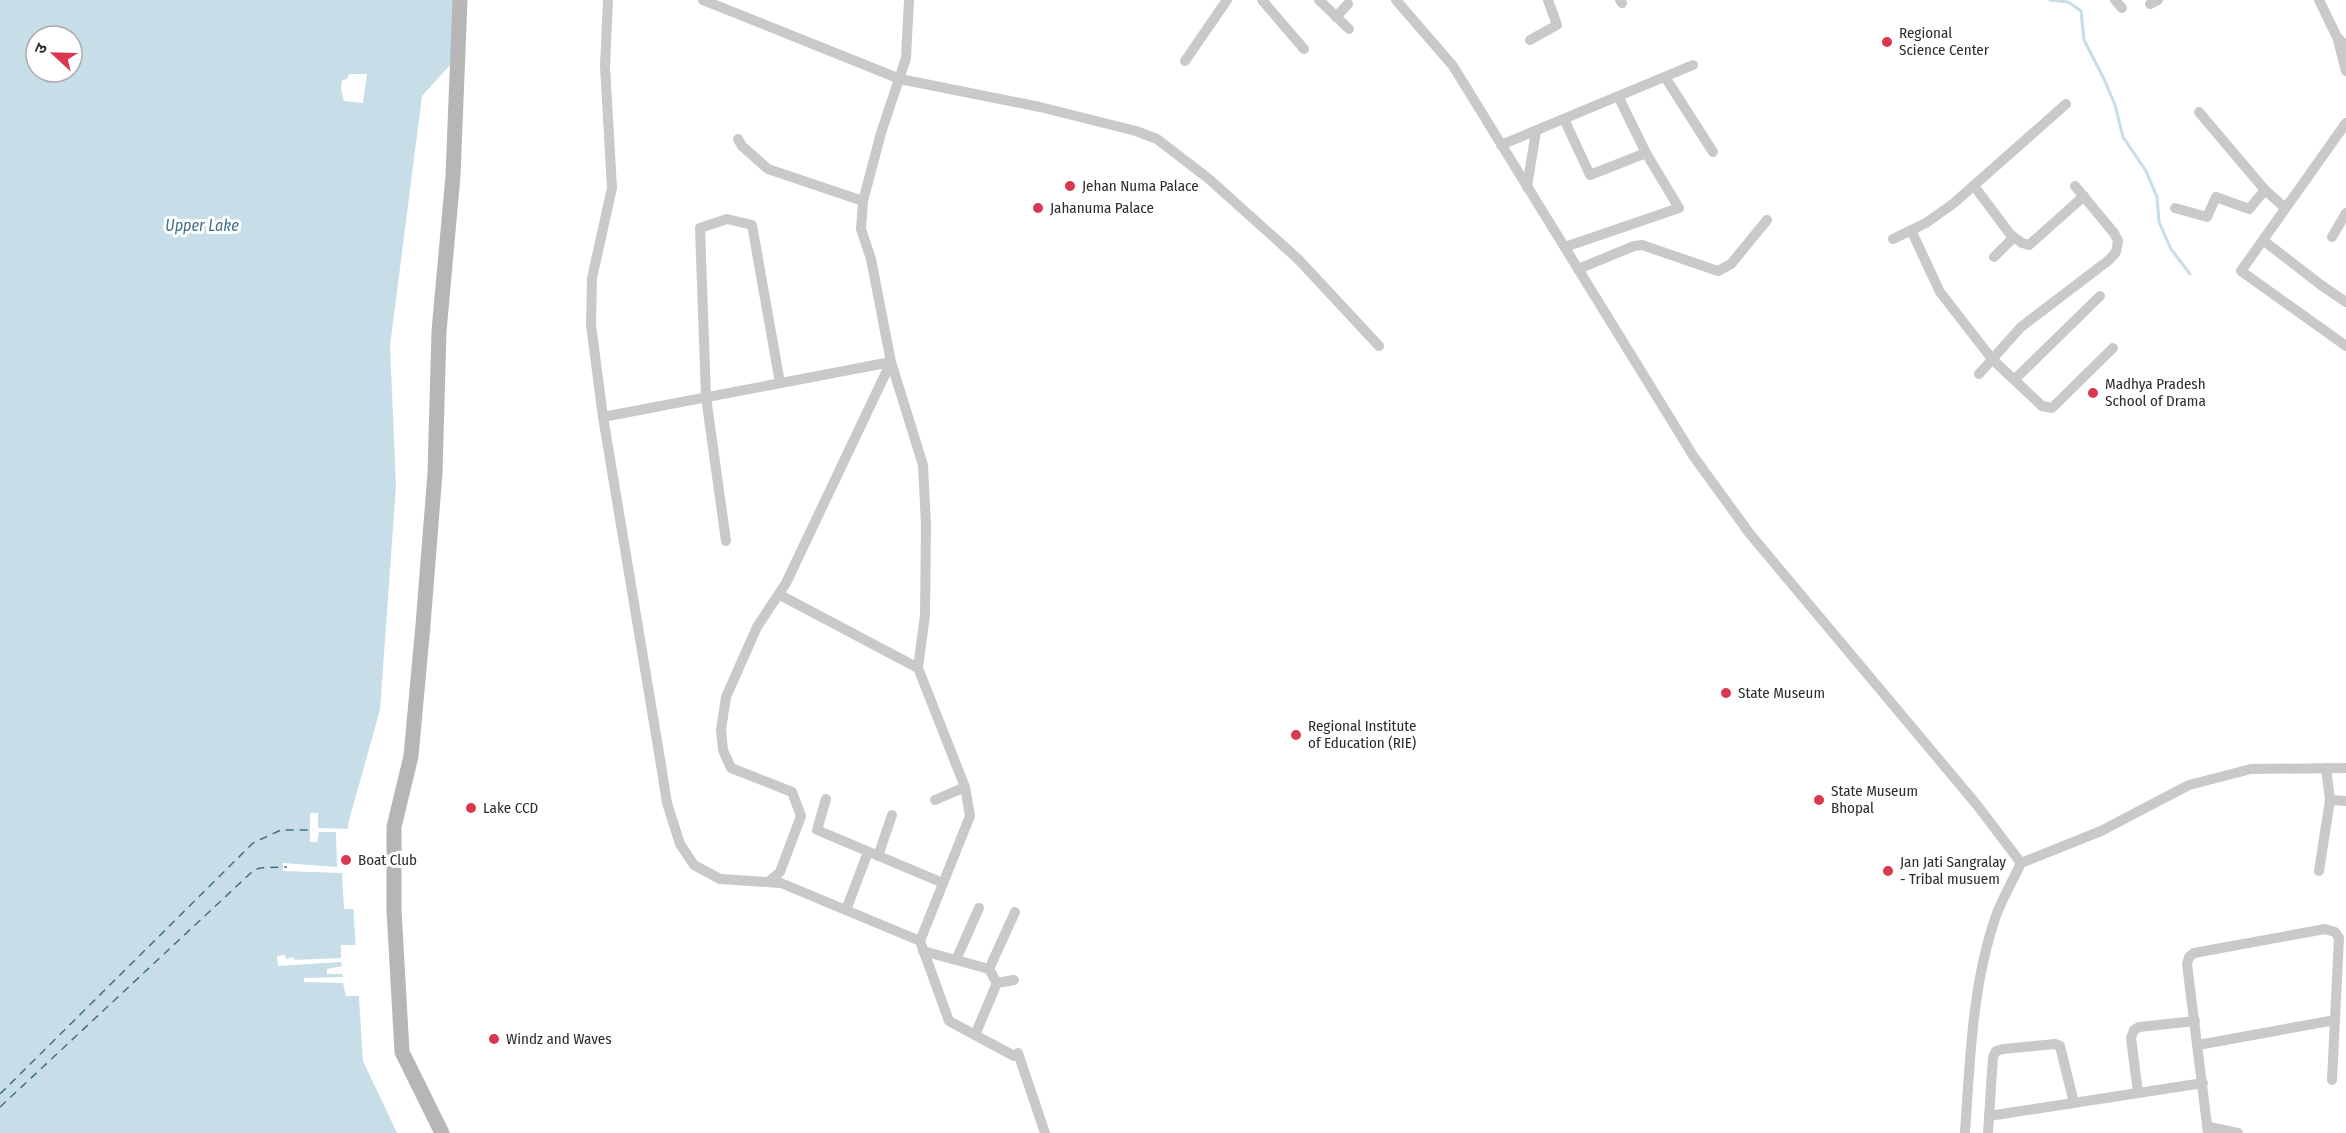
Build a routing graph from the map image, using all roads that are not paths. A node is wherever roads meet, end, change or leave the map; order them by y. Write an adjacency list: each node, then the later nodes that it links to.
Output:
1 (460, 0): 97 (street)
2 (608, 0): 62 (street)
3 (703, 0): 22 (street)
4 (909, 0): 22 (street)
5 (1227, 0): 18 (street)
6 (1262, 0): 17 (street)
7 (1319, 0): 12 (street)
8 (1396, 0): 30 (street)
9 (1548, 0): 15 (street)
10 (2319, 0): 14 (street)
11 (1348, 3): 12 (street)
12 (1336, 17): 13 (street)
13 (1349, 29)
14 (2337, 37): 16 (street); 20 (street)
15 (1530, 40)
16 (2346, 46)
17 (1304, 49)
18 (1185, 61)
19 (1693, 65): 21 (street)
20 (2346, 71)
21 (1665, 77): 23 (street); 31 (street)
22 (900, 79): 38 (street); 53 (street)
23 (1618, 96): 26 (street); 32 (street)
24 (2066, 104): 33 (street)
25 (2199, 112): 36 (street)
26 (1564, 119): 28 (street); 32 (street)
27 (2346, 123): 39 (street)
28 (1536, 131): 30 (street); 35 (street)
29 (738, 139): 38 (street)
30 (1501, 145): 35 (street)
31 (1713, 152)
32 (1646, 153): 48 (street)
33 (1974, 186): 43 (street); 44 (street)
34 (2075, 186): 37 (street)
35 (1527, 187): 48 (street)
36 (2265, 190): 39 (street); 40 (street)
37 (2084, 196): 44 (street); 56 (street)
38 (863, 201): 57 (street)
39 (2284, 207): 47 (street)
40 (2175, 208)
41 (2346, 213): 45 (street)
42 (1767, 220): 50 (street)
43 (1911, 230): 46 (street); 56 (street)
44 (2012, 235): 49 (street)
45 (2332, 237)
46 (1893, 239)
47 (2264, 241): 52 (street); 54 (street)
48 (1565, 247): 50 (street)
49 (1994, 257)
50 (1578, 269): 75 (street)
51 (2100, 296): 59 (street)
52 (2346, 302)
53 (1379, 346)
54 (2346, 346)
55 (2113, 348): 59 (street)
56 (1992, 359): 58 (street); 59 (street)
57 (891, 362): 60 (street); 64 (street); 65 (street)
58 (1979, 374)
59 (2015, 379)
60 (780, 383): 61 (street); 61 (street)
61 (706, 397): 62 (street); 63 (street)
62 (603, 417): 77 (street)
63 (726, 541)
64 (780, 595): 65 (street); 77 (street)
65 (918, 668): 68 (street)
66 (2326, 768): 67 (street); 71 (street); 75 (street)
67 (2346, 768)
68 (965, 787): 70 (street); 78 (street)
69 (826, 799): 74 (street)
70 (935, 800)
71 (2330, 801): 72 (street); 76 (street)
72 (2346, 801)
73 (892, 815): 74 (street)
74 (873, 854): 78 (street); 80 (street)
75 (2021, 863): 99 (street)
76 (2319, 871)
77 (768, 882): 80 (street)
78 (943, 883): 82 (street)
79 (980, 908): 83 (street)
80 (846, 910): 82 (street)
81 (1015, 912): 84 (street)
82 (922, 946): 83 (street); 89 (street)
83 (956, 960): 84 (street)
84 (989, 969): 86 (street)
85 (1014, 980): 86 (street)
86 (998, 983): 89 (street)
87 (2335, 1020): 88 (street); 90 (street); 91 (street)
88 (2195, 1021): 90 (street); 93 (street)
89 (975, 1035): 98 (street)
90 (2198, 1045): 92 (street)
91 (2332, 1080)
92 (2203, 1083): 93 (street); 96 (street)
93 (2138, 1093): 94 (street)
94 (2074, 1103): 95 (street); 95 (street)
95 (1989, 1116): 100 (street)
96 (2209, 1130): 101 (street)
97 (442, 1133)
98 (1045, 1133)
99 (1965, 1133)
100 (1988, 1133)
101 (2238, 1133)

